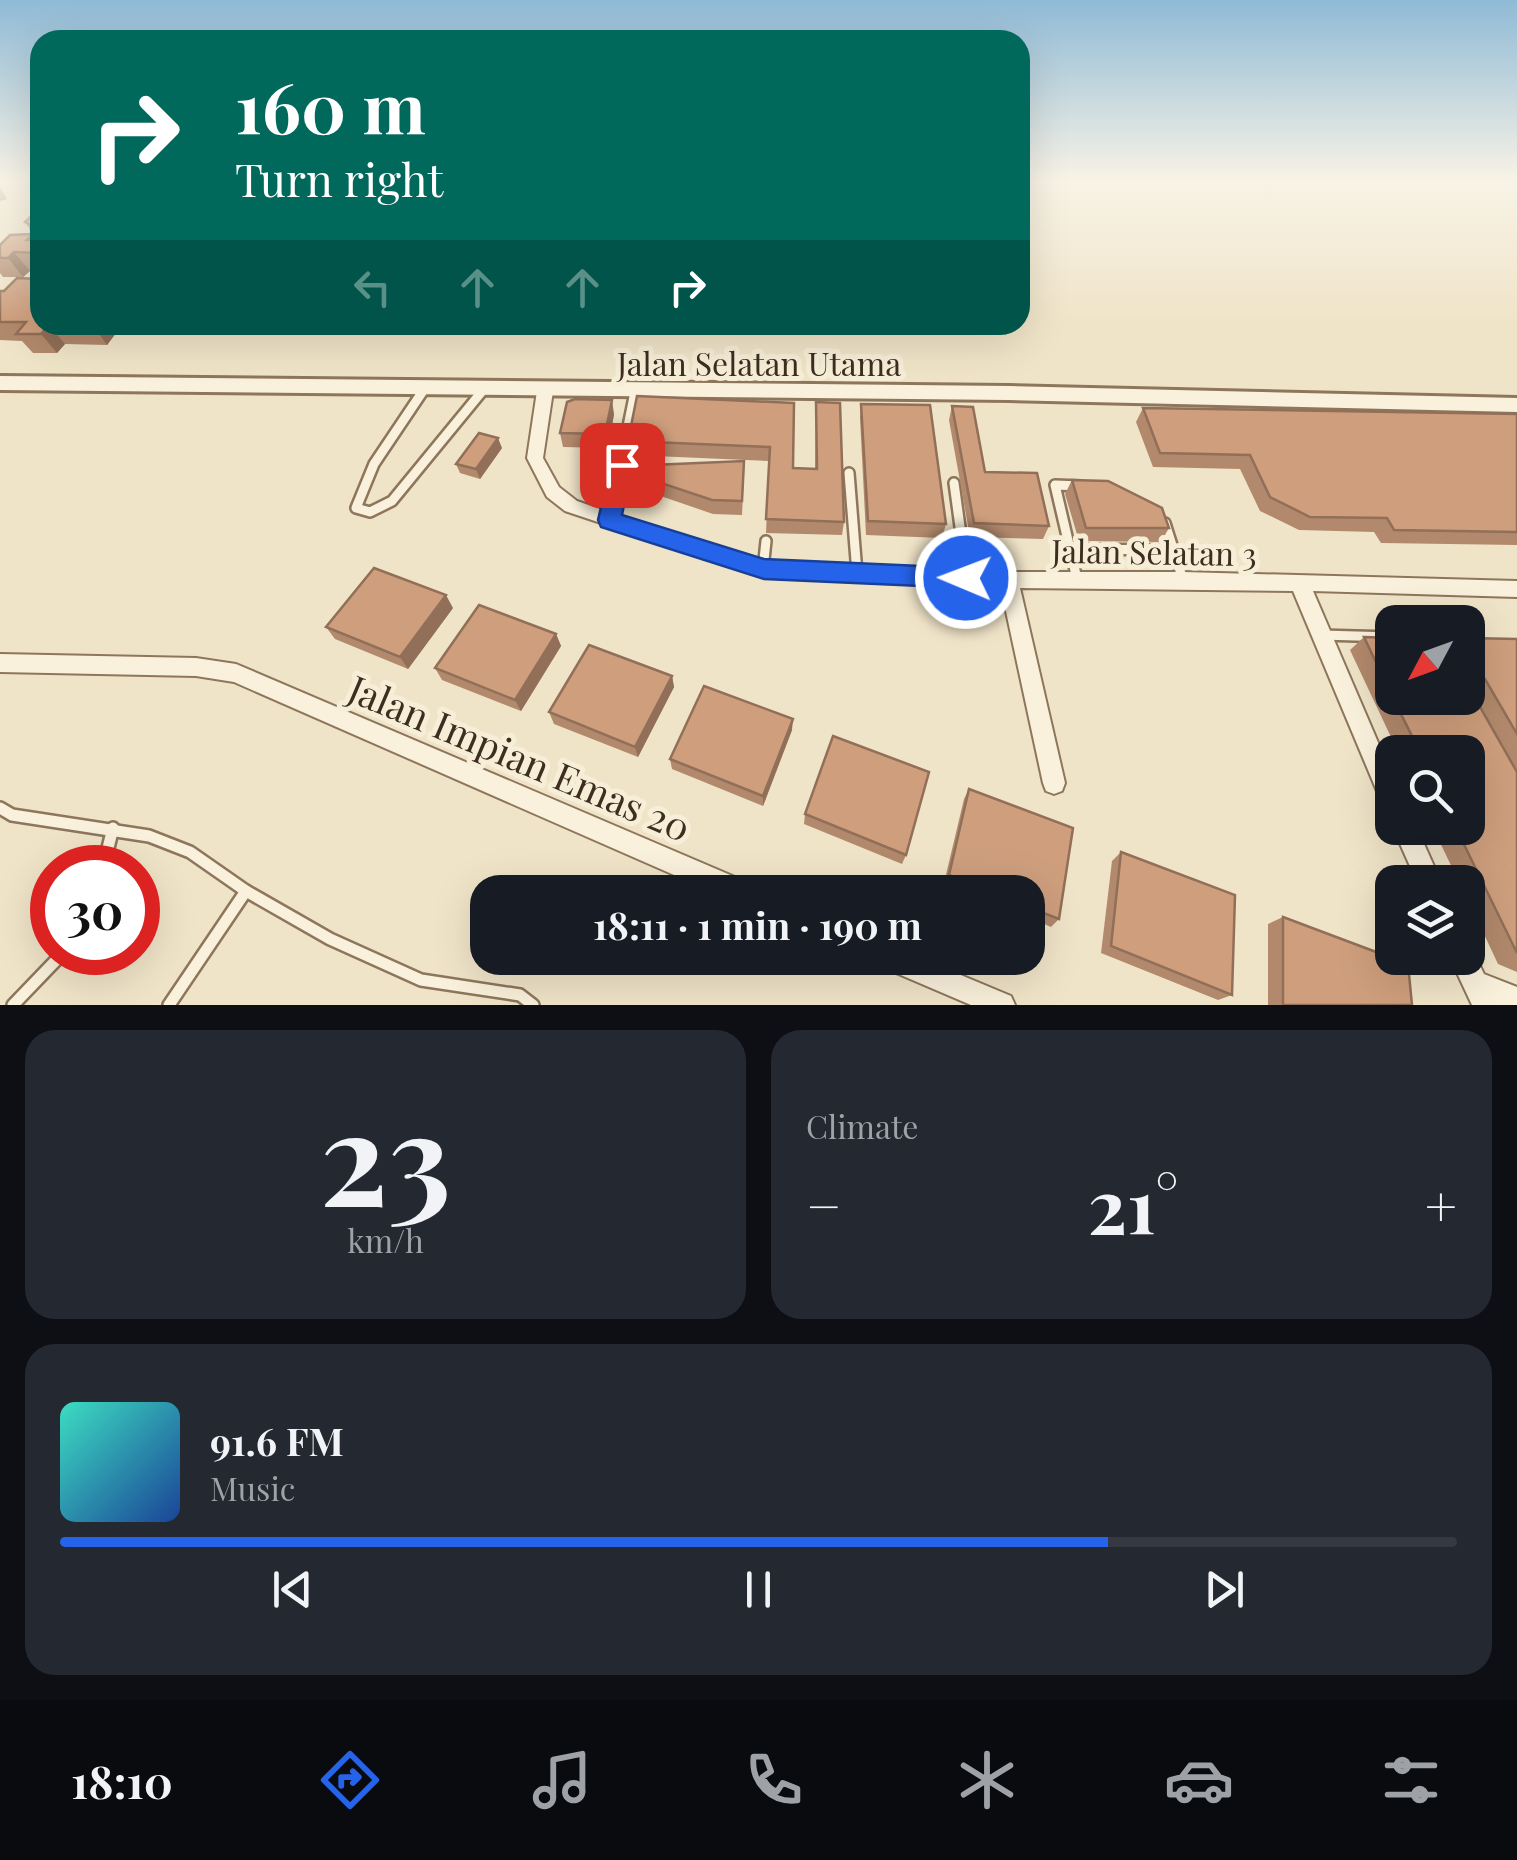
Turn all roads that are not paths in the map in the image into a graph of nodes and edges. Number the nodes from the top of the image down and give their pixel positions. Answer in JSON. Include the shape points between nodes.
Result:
{"nodes":[{"id":1,"x":0,"y":383,"type":"edge"},
{"id":2,"x":425,"y":388,"type":"junction"},
{"id":3,"x":484,"y":390,"type":"junction"},
{"id":4,"x":545,"y":391,"type":"junction"},
{"id":5,"x":635,"y":392,"type":"junction"},
{"id":6,"x":1517,"y":405,"type":"edge"},
{"id":7,"x":622,"y":465,"type":"junction"},
{"id":8,"x":665,"y":467,"type":"edge"},
{"id":9,"x":849,"y":473,"type":"dead end"},
{"id":10,"x":954,"y":483,"type":"dead end"},
{"id":11,"x":1087,"y":486,"type":"edge"},
{"id":12,"x":1160,"y":516,"type":"edge"},
{"id":13,"x":610,"y":520,"type":"junction"},
{"id":14,"x":766,"y":540,"type":"dead end"},
{"id":15,"x":1070,"y":550,"type":"junction"},
{"id":16,"x":1174,"y":550,"type":"junction"},
{"id":17,"x":764,"y":569,"type":"junction"},
{"id":18,"x":857,"y":576,"type":"junction"},
{"id":19,"x":966,"y":578,"type":"junction"},
{"id":20,"x":1077,"y":578,"type":"junction"},
{"id":21,"x":1009,"y":580,"type":"junction"},
{"id":22,"x":1184,"y":580,"type":"junction"},
{"id":23,"x":1300,"y":584,"type":"junction"},
{"id":24,"x":1516,"y":590,"type":"edge"},
{"id":25,"x":1320,"y":635,"type":"junction"},
{"id":26,"x":1375,"y":637,"type":"edge"},
{"id":27,"x":0,"y":663,"type":"edge"},
{"id":28,"x":1375,"y":761,"type":"edge"},
{"id":29,"x":1054,"y":783,"type":"dead end"},
{"id":30,"x":0,"y":808,"type":"edge"},
{"id":31,"x":114,"y":828,"type":"junction"},
{"id":32,"x":109,"y":845,"type":"edge"},
{"id":33,"x":700,"y":875,"type":"edge"},
{"id":34,"x":246,"y":891,"type":"junction"},
{"id":35,"x":42,"y":975,"type":"edge"},
{"id":36,"x":931,"y":975,"type":"edge"},
{"id":37,"x":1480,"y":994,"type":"edge"},
{"id":38,"x":1517,"y":1000,"type":"edge"},
{"id":39,"x":13,"y":1005,"type":"edge"},
{"id":40,"x":169,"y":1005,"type":"edge"},
{"id":41,"x":534,"y":1005,"type":"edge"},
{"id":42,"x":1002,"y":1005,"type":"edge"}],
"edges":[{"from":1,"to":2,"type":"street","name":"Jalan Selatan Utama"},
{"from":2,"to":3,"type":"street","name":"Jalan Selatan Utama"},
{"from":2,"to":3,"type":"lane","via":[[366,478],[356,501],[364,513],[392,501]]},
{"from":3,"to":4,"type":"street","name":"Jalan Selatan Utama"},
{"from":4,"to":5,"type":"street","name":"Jalan Selatan Utama"},
{"from":4,"to":13,"type":"street","name":"Jalan Selatan 3","via":[[534,458],[545,483],[571,506]]},
{"from":5,"to":6,"type":"street","name":"Jalan Selatan Utama"},
{"from":5,"to":7,"type":"lane"},
{"from":7,"to":8,"type":"lane"},
{"from":7,"to":13,"type":"lane"},
{"from":9,"to":18,"type":"lane"},
{"from":10,"to":19,"type":"lane"},
{"from":11,"to":15,"type":"lane","via":[[1054,485]]},
{"from":12,"to":16,"type":"lane"},
{"from":13,"to":17,"type":"street","name":"Jalan Selatan 3"},
{"from":14,"to":17,"type":"lane"},
{"from":15,"to":16,"type":"lane"},
{"from":15,"to":20,"type":"lane"},
{"from":16,"to":22,"type":"lane"},
{"from":17,"to":18,"type":"street","name":"Jalan Selatan 3"},
{"from":18,"to":19,"type":"street","name":"Jalan Selatan 3"},
{"from":19,"to":21,"type":"street","name":"Jalan Selatan 3"},
{"from":20,"to":21,"type":"street","name":"Jalan Selatan 3"},
{"from":20,"to":22,"type":"street","name":"Jalan Selatan 3"},
{"from":21,"to":29,"type":"street"},
{"from":22,"to":23,"type":"street","name":"Jalan Selatan 3"},
{"from":23,"to":24,"type":"street","name":"Jalan Selatan 3"},
{"from":23,"to":25,"type":"street"},
{"from":25,"to":26,"type":"lane"},
{"from":25,"to":28,"type":"street"},
{"from":27,"to":33,"type":"street","name":"Jalan Impian Emas 20","via":[[218,668]]},
{"from":30,"to":31,"type":"lane"},
{"from":31,"to":32,"type":"lane"},
{"from":31,"to":34,"type":"lane","via":[[190,852]]},
{"from":34,"to":40,"type":"lane"},
{"from":34,"to":41,"type":"lane","via":[[421,980],[520,995]]},
{"from":35,"to":39,"type":"lane"},
{"from":36,"to":42,"type":"street"},
{"from":37,"to":38,"type":"street"}]}
